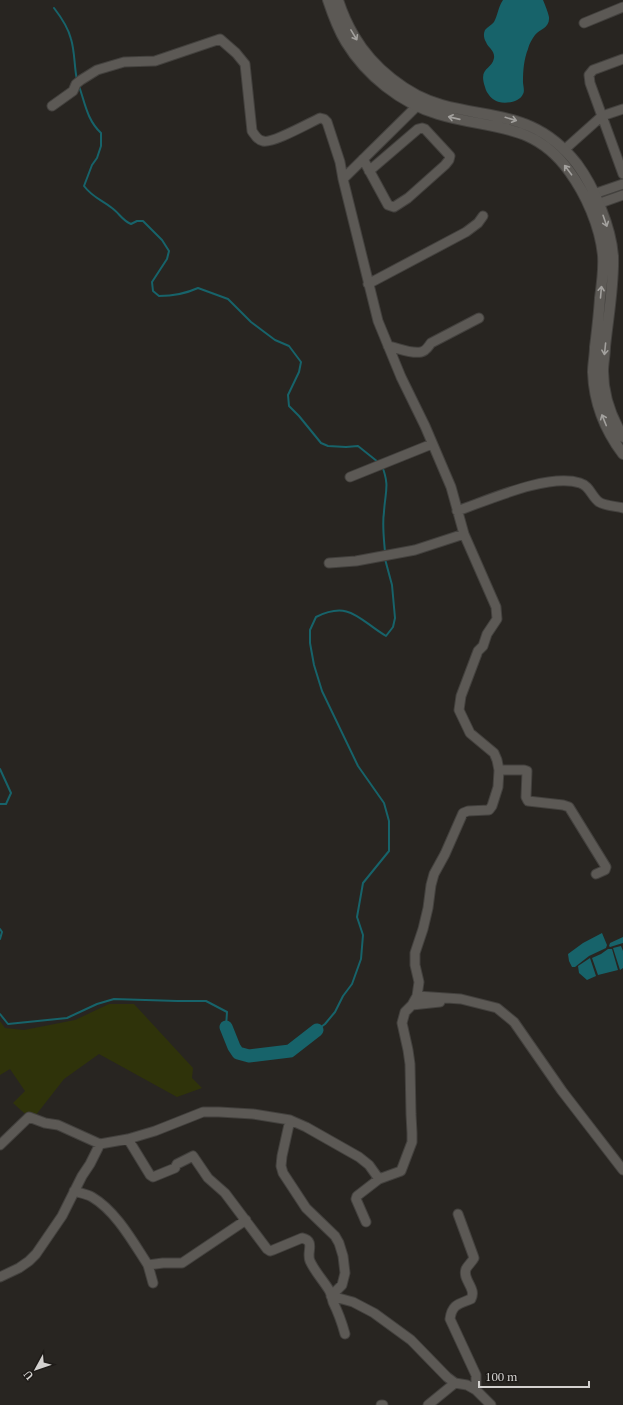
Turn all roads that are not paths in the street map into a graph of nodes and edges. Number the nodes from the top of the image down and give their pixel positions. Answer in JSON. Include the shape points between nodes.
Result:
{"nodes":[{"id":1,"x":328,"y":0,"type":"edge"},
{"id":2,"x":338,"y":0,"type":"edge"},
{"id":3,"x":623,"y":7,"type":"edge"},
{"id":4,"x":584,"y":23,"type":"dead end"},
{"id":5,"x":623,"y":59,"type":"edge"},
{"id":6,"x":419,"y":101,"type":"junction"},
{"id":7,"x":52,"y":106,"type":"dead end"},
{"id":8,"x":623,"y":109,"type":"edge"},
{"id":9,"x":602,"y":116,"type":"junction"},
{"id":10,"x":564,"y":150,"type":"junction"},
{"id":11,"x":363,"y":159,"type":"junction"},
{"id":12,"x":369,"y":171,"type":"junction"},
{"id":13,"x":623,"y":174,"type":"edge"},
{"id":14,"x":343,"y":179,"type":"junction"},
{"id":15,"x":623,"y":184,"type":"edge"},
{"id":16,"x":623,"y":195,"type":"edge"},
{"id":17,"x":589,"y":196,"type":"junction"},
{"id":18,"x":594,"y":205,"type":"junction"},
{"id":19,"x":483,"y":216,"type":"dead end"},
{"id":20,"x":368,"y":284,"type":"junction"},
{"id":21,"x":479,"y":318,"type":"dead end"},
{"id":22,"x":388,"y":346,"type":"junction"},
{"id":23,"x":623,"y":437,"type":"edge"},
{"id":24,"x":432,"y":444,"type":"junction"},
{"id":25,"x":623,"y":454,"type":"edge"},
{"id":26,"x":350,"y":477,"type":"dead end"},
{"id":27,"x":623,"y":508,"type":"edge"},
{"id":28,"x":458,"y":511,"type":"junction"},
{"id":29,"x":464,"y":534,"type":"junction"},
{"id":30,"x":329,"y":563,"type":"dead end"},
{"id":31,"x":499,"y":770,"type":"junction"},
{"id":32,"x":596,"y":874,"type":"dead end"},
{"id":33,"x":416,"y":996,"type":"junction"},
{"id":34,"x":461,"y":999,"type":"junction"},
{"id":35,"x":412,"y":1005,"type":"junction"},
{"id":36,"x":290,"y":1120,"type":"junction"},
{"id":37,"x":128,"y":1138,"type":"junction"},
{"id":38,"x":100,"y":1144,"type":"junction"},
{"id":39,"x":0,"y":1145,"type":"edge"},
{"id":40,"x":623,"y":1170,"type":"edge"},
{"id":41,"x":379,"y":1179,"type":"junction"},
{"id":42,"x":74,"y":1191,"type":"junction"},
{"id":43,"x":458,"y":1214,"type":"dead end"},
{"id":44,"x":246,"y":1220,"type":"junction"},
{"id":45,"x":366,"y":1222,"type":"dead end"},
{"id":46,"x":148,"y":1265,"type":"junction"},
{"id":47,"x":0,"y":1277,"type":"edge"},
{"id":48,"x":153,"y":1284,"type":"dead end"},
{"id":49,"x":331,"y":1296,"type":"junction"},
{"id":50,"x":345,"y":1334,"type":"dead end"},
{"id":51,"x":455,"y":1383,"type":"junction"},
{"id":52,"x":476,"y":1390,"type":"junction"},
{"id":53,"x":428,"y":1405,"type":"edge"},
{"id":54,"x":491,"y":1405,"type":"edge"}],
"edges":[{"from":1,"to":6,"type":"street","via":[[339,29],[359,60],[395,94]]},
{"from":2,"to":6,"type":"street","one_way":true,"via":[[344,18],[366,54],[381,70]]},
{"from":3,"to":4,"type":"street"},
{"from":5,"to":9,"type":"street","via":[[593,70],[589,75]]},
{"from":6,"to":10,"type":"street","one_way":true,"via":[[526,124],[544,133]]},
{"from":6,"to":11,"type":"street"},
{"from":17,"to":6,"type":"street","one_way":true,"via":[[554,153],[539,141],[523,133],[437,114]]},
{"from":7,"to":14,"type":"street","via":[[97,70],[124,62],[155,61],[220,39],[245,64],[252,131],[256,138],[272,141],[320,118],[324,119],[340,162]]},
{"from":8,"to":9,"type":"street"},
{"from":9,"to":10,"type":"street"},
{"from":9,"to":13,"type":"street"},
{"from":10,"to":17,"type":"street","via":[[577,165]]},
{"from":11,"to":12,"type":"street"},
{"from":11,"to":14,"type":"street"},
{"from":12,"to":12,"type":"street","via":[[422,128],[450,156],[445,165],[408,198],[394,206],[388,205]]},
{"from":14,"to":20,"type":"street"},
{"from":15,"to":17,"type":"street"},
{"from":16,"to":18,"type":"street"},
{"from":17,"to":18,"type":"street"},
{"from":18,"to":23,"type":"street","one_way":true,"via":[[609,233],[613,256],[603,371],[610,408]]},
{"from":25,"to":18,"type":"street","one_way":true,"via":[[600,411],[593,371],[603,256]]},
{"from":19,"to":20,"type":"street","via":[[466,232]]},
{"from":20,"to":22,"type":"street"},
{"from":21,"to":22,"type":"street","via":[[431,343],[422,352]]},
{"from":22,"to":24,"type":"street"},
{"from":24,"to":26,"type":"street"},
{"from":24,"to":28,"type":"street","via":[[451,487]]},
{"from":27,"to":28,"type":"street","via":[[601,502],[586,485],[566,480],[540,484]]},
{"from":28,"to":29,"type":"street"},
{"from":29,"to":30,"type":"street","via":[[415,550],[356,561]]},
{"from":29,"to":31,"type":"street","via":[[496,606],[497,619],[478,651],[461,696],[460,710],[470,733],[494,753]]},
{"from":31,"to":32,"type":"street","via":[[527,771],[528,801],[565,805],[569,808],[607,868]]},
{"from":31,"to":33,"type":"street","via":[[498,787],[492,806],[489,810],[468,811],[462,814],[434,874],[423,929],[415,952],[419,982]]},
{"from":33,"to":34,"type":"street"},
{"from":33,"to":35,"type":"street"},
{"from":34,"to":35,"type":"street"},
{"from":34,"to":40,"type":"street","via":[[497,1008],[514,1022],[562,1091]]},
{"from":35,"to":41,"type":"street","via":[[405,1012],[402,1023],[410,1064],[412,1142],[401,1170]]},
{"from":36,"to":37,"type":"street","via":[[253,1114],[203,1112],[155,1131]]},
{"from":36,"to":41,"type":"street","via":[[359,1156]]},
{"from":36,"to":49,"type":"street","via":[[282,1156],[283,1173],[306,1208],[335,1236],[343,1256],[345,1273],[342,1285]]},
{"from":37,"to":38,"type":"street"},
{"from":37,"to":44,"type":"street","via":[[153,1177],[175,1168],[177,1164],[194,1156],[208,1178],[225,1193]]},
{"from":38,"to":39,"type":"street","via":[[58,1125],[29,1117]]},
{"from":38,"to":42,"type":"street"},
{"from":41,"to":45,"type":"street","via":[[356,1199]]},
{"from":42,"to":46,"type":"street","via":[[92,1196],[103,1205],[125,1230]]},
{"from":42,"to":47,"type":"street","via":[[62,1216],[36,1254],[19,1268]]},
{"from":43,"to":52,"type":"street","via":[[474,1258],[466,1269],[473,1296],[454,1306],[450,1319],[476,1376]]},
{"from":44,"to":46,"type":"street","via":[[182,1263]]},
{"from":44,"to":49,"type":"street","via":[[270,1251],[302,1238],[306,1239],[311,1248],[309,1260]]},
{"from":46,"to":48,"type":"street"},
{"from":49,"to":50,"type":"street"},
{"from":49,"to":51,"type":"street","via":[[353,1302],[374,1313],[411,1340]]},
{"from":51,"to":52,"type":"street"},
{"from":51,"to":53,"type":"street"},
{"from":52,"to":54,"type":"street"}]}
